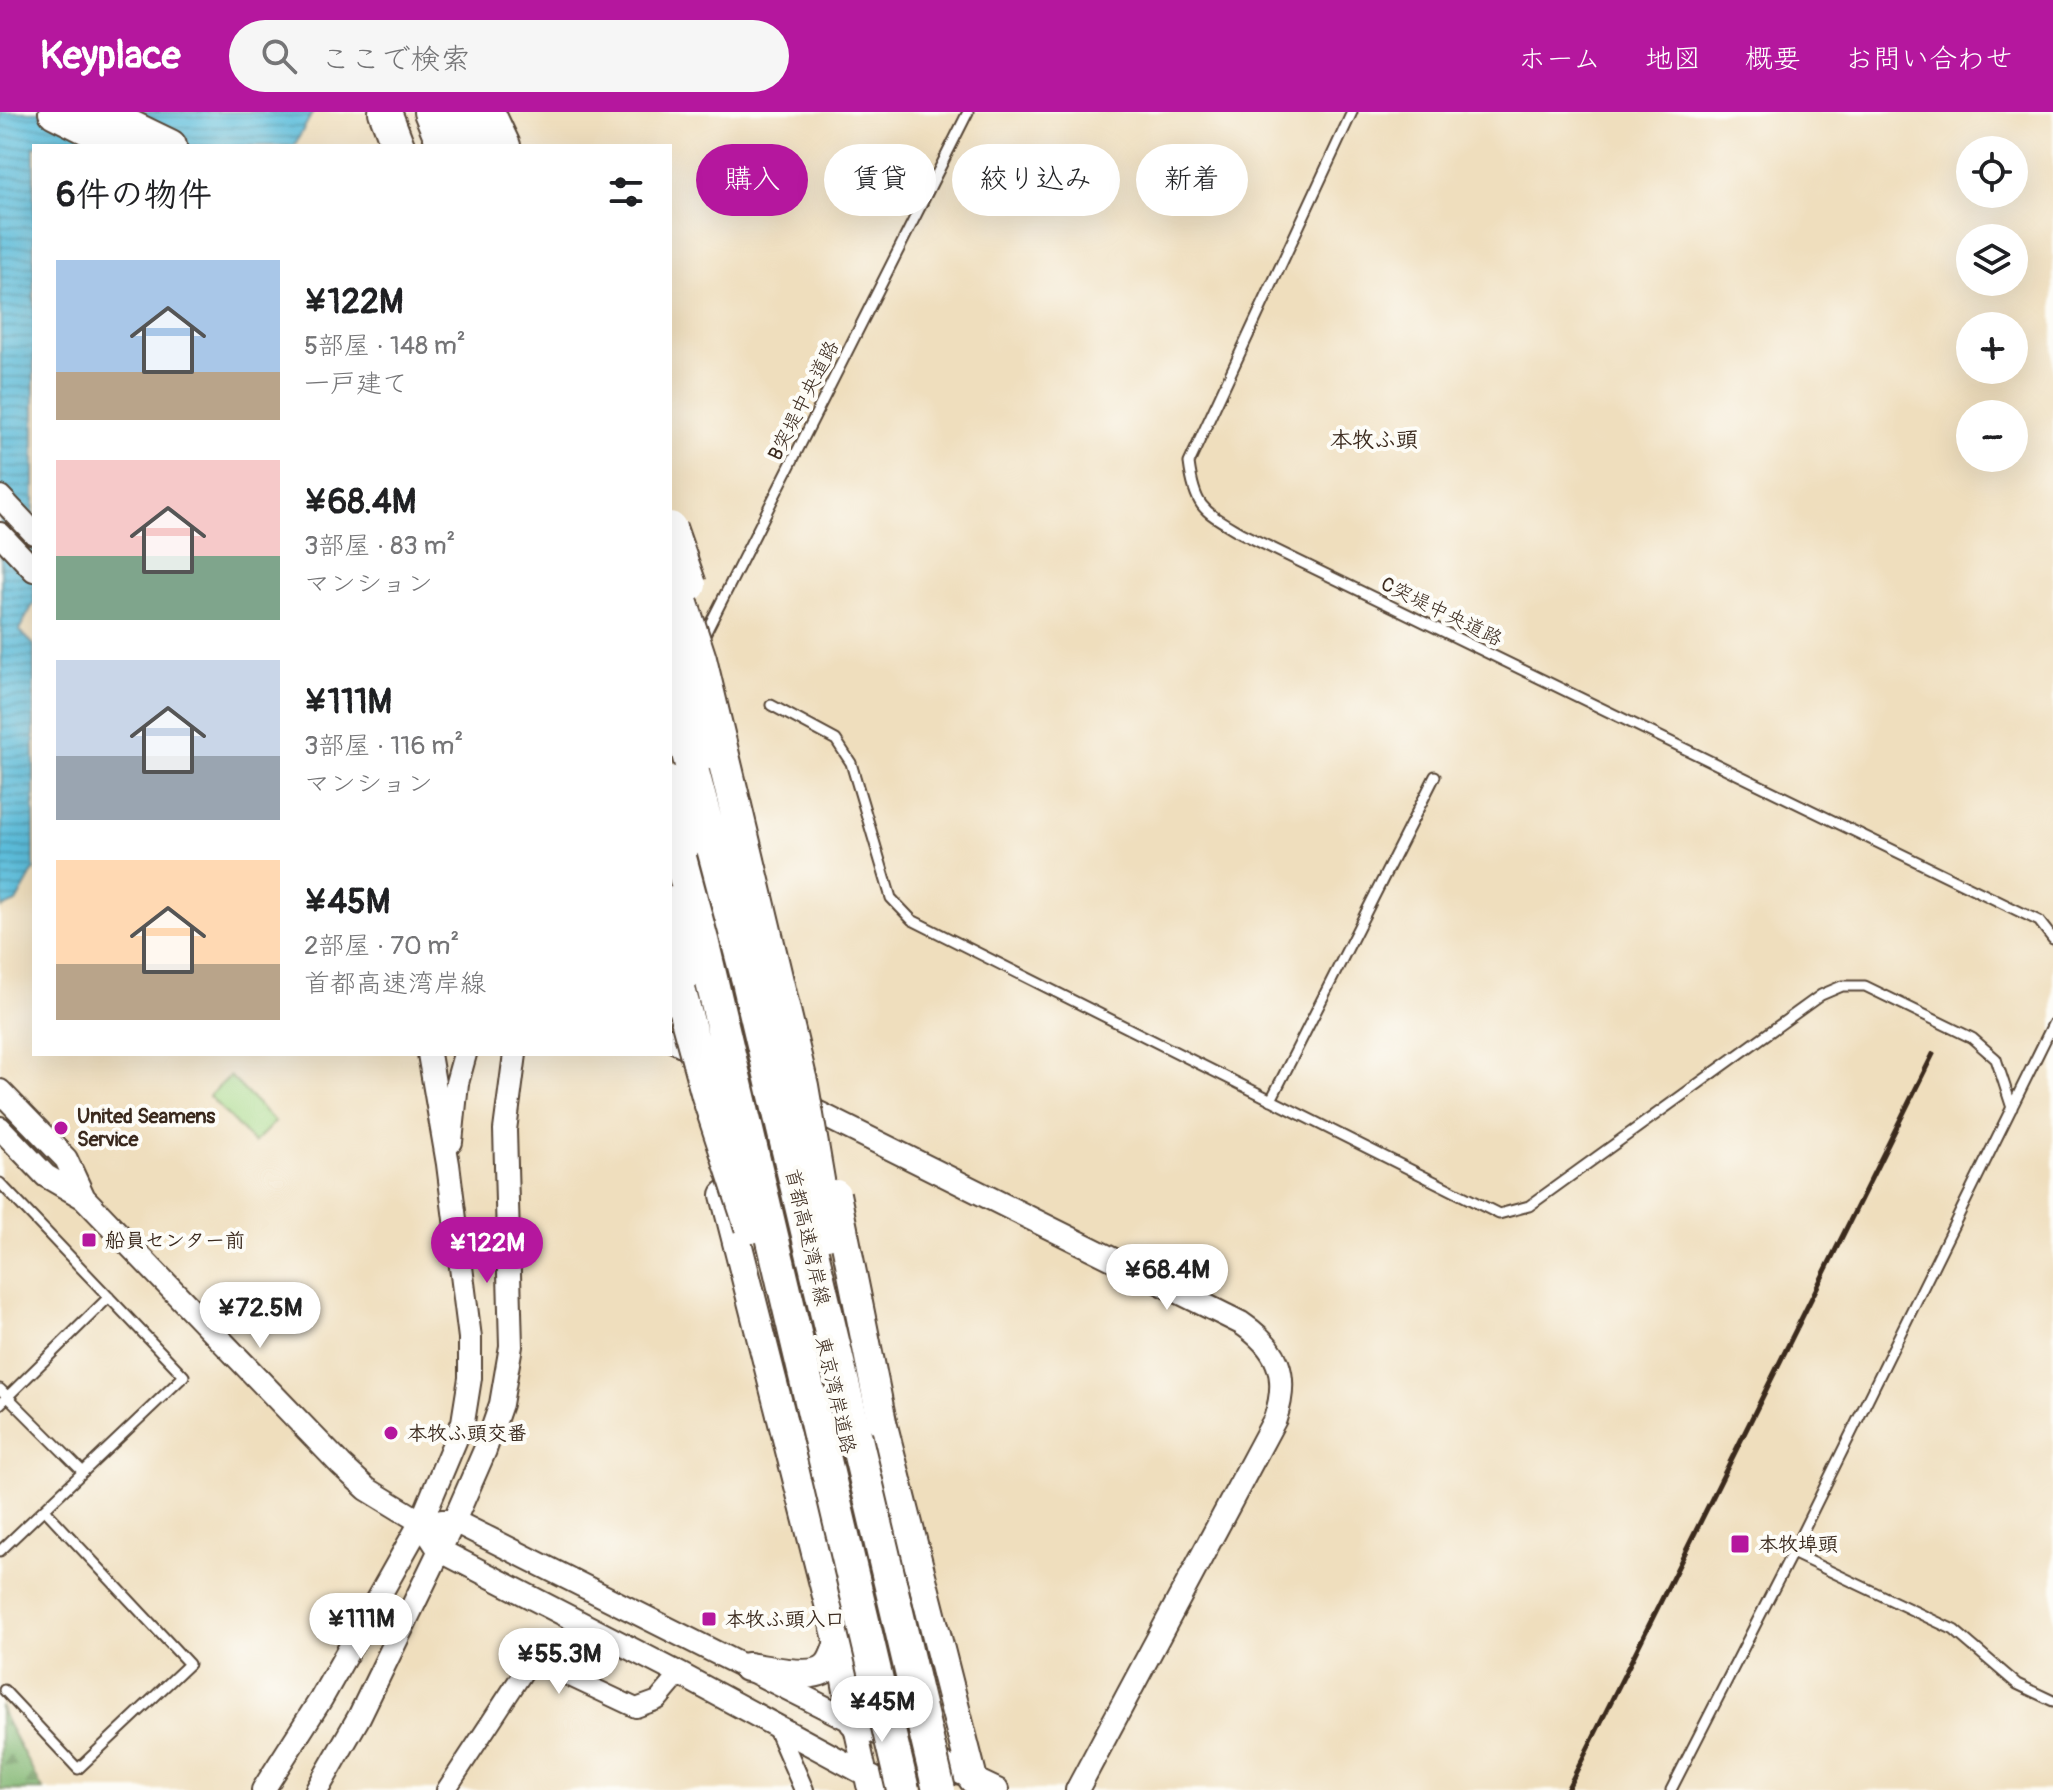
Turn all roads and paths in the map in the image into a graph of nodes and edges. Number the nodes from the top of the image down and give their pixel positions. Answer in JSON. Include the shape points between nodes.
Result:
{"nodes":[{"id":1,"x":55,"y":112,"type":"edge"},
{"id":2,"x":100,"y":112,"type":"edge"},
{"id":3,"x":385,"y":112,"type":"edge"},
{"id":4,"x":430,"y":112,"type":"edge"},
{"id":5,"x":968,"y":112,"type":"edge"},
{"id":6,"x":1352,"y":112,"type":"edge"},
{"id":7,"x":474,"y":128,"type":"edge"},
{"id":8,"x":120,"y":144,"type":"edge"},
{"id":9,"x":166,"y":144,"type":"edge"},
{"id":10,"x":397,"y":144,"type":"edge"},
{"id":11,"x":443,"y":144,"type":"edge"},
{"id":12,"x":501,"y":144,"type":"edge"},
{"id":13,"x":0,"y":497,"type":"edge"},
{"id":14,"x":32,"y":531,"type":"edge"},
{"id":15,"x":0,"y":534,"type":"edge"},
{"id":16,"x":672,"y":534,"type":"edge"},
{"id":17,"x":32,"y":568,"type":"edge"},
{"id":18,"x":672,"y":573,"type":"edge"},
{"id":19,"x":672,"y":641,"type":"edge"},
{"id":20,"x":672,"y":692,"type":"edge"},
{"id":21,"x":672,"y":700,"type":"edge"},
{"id":22,"x":771,"y":705,"type":"dead end"},
{"id":23,"x":672,"y":729,"type":"edge"},
{"id":24,"x":1435,"y":776,"type":"dead end"},
{"id":25,"x":672,"y":788,"type":"edge"},
{"id":26,"x":672,"y":828,"type":"edge"},
{"id":27,"x":672,"y":912,"type":"edge"},
{"id":28,"x":2053,"y":939,"type":"edge"},
{"id":29,"x":672,"y":963,"type":"edge"},
{"id":30,"x":672,"y":1018,"type":"edge"},
{"id":31,"x":2053,"y":1024,"type":"edge"},
{"id":32,"x":672,"y":1040,"type":"edge"},
{"id":33,"x":429,"y":1056,"type":"edge"},
{"id":34,"x":464,"y":1056,"type":"edge"},
{"id":35,"x":515,"y":1056,"type":"edge"},
{"id":36,"x":815,"y":1077,"type":"junction"},
{"id":37,"x":0,"y":1091,"type":"edge"},
{"id":38,"x":1271,"y":1100,"type":"junction"},
{"id":39,"x":2012,"y":1108,"type":"junction"},
{"id":40,"x":0,"y":1128,"type":"edge"},
{"id":41,"x":448,"y":1164,"type":"junction"},
{"id":42,"x":0,"y":1183,"type":"edge"},
{"id":43,"x":722,"y":1184,"type":"junction"},
{"id":44,"x":84,"y":1198,"type":"junction"},
{"id":45,"x":109,"y":1297,"type":"junction"},
{"id":46,"x":3,"y":1396,"type":"edge"},
{"id":47,"x":820,"y":1435,"type":"junction"},
{"id":48,"x":83,"y":1472,"type":"junction"},
{"id":49,"x":865,"y":1475,"type":"junction"},
{"id":50,"x":44,"y":1509,"type":"junction"},
{"id":51,"x":454,"y":1521,"type":"junction"},
{"id":52,"x":421,"y":1522,"type":"junction"},
{"id":53,"x":439,"y":1550,"type":"junction"},
{"id":54,"x":0,"y":1551,"type":"edge"},
{"id":55,"x":1792,"y":1553,"type":"junction"},
{"id":56,"x":839,"y":1643,"type":"junction"},
{"id":57,"x":747,"y":1667,"type":"junction"},
{"id":58,"x":680,"y":1674,"type":"junction"},
{"id":59,"x":4,"y":1690,"type":"dead end"},
{"id":60,"x":2053,"y":1701,"type":"edge"},
{"id":61,"x":854,"y":1722,"type":"junction"},
{"id":62,"x":777,"y":1728,"type":"junction"},
{"id":63,"x":867,"y":1782,"type":"edge"},
{"id":64,"x":982,"y":1786,"type":"edge"},
{"id":65,"x":263,"y":1790,"type":"edge"},
{"id":66,"x":317,"y":1790,"type":"edge"},
{"id":67,"x":446,"y":1790,"type":"edge"},
{"id":68,"x":804,"y":1790,"type":"edge"},
{"id":69,"x":895,"y":1790,"type":"edge"},
{"id":70,"x":903,"y":1790,"type":"edge"},
{"id":71,"x":913,"y":1790,"type":"edge"},
{"id":72,"x":929,"y":1790,"type":"edge"},
{"id":73,"x":939,"y":1790,"type":"edge"},
{"id":74,"x":1077,"y":1790,"type":"edge"},
{"id":75,"x":1671,"y":1790,"type":"edge"}],
"edges":[{"from":1,"to":8,"type":"highway"},
{"from":2,"to":9,"type":"highway"},
{"from":3,"to":10,"type":"highway"},
{"from":4,"to":11,"type":"highway"},
{"from":5,"to":21,"type":"lane","name":"B突堤中央道路"},
{"from":6,"to":28,"type":"lane","name":"C突堤中央道路","via":[[1189,463],[1193,492],[1209,514],[2039,921]]},
{"from":7,"to":12,"type":"highway"},
{"from":13,"to":14,"type":"street"},
{"from":15,"to":17,"type":"street"},
{"from":16,"to":36,"type":"highway","bridge":true,"via":[[737,735]]},
{"from":18,"to":49,"type":"highway","bridge":true,"via":[[703,670],[802,1086]]},
{"from":19,"to":36,"type":"highway","bridge":true},
{"from":20,"to":49,"type":"highway","name":"首都高速湾岸線","bridge":true,"via":[[723,879]]},
{"from":22,"to":38,"type":"lane","via":[[836,740],[851,763],[891,898],[912,920]]},
{"from":23,"to":72,"type":"highway","name":"東京湾岸道路"},
{"from":24,"to":38,"type":"lane"},
{"from":25,"to":71,"type":"highway","name":"東京湾岸道路","bridge":true},
{"from":26,"to":47,"type":"highway","name":"首都高速湾岸線","bridge":true},
{"from":27,"to":43,"type":"highway","bridge":true},
{"from":29,"to":47,"type":"highway","bridge":true,"via":[[708,1096]]},
{"from":30,"to":43,"type":"highway"},
{"from":31,"to":39,"type":"lane"},
{"from":32,"to":74,"type":"street","via":[[1241,1323],[1275,1356],[1282,1391],[1275,1419]]},
{"from":33,"to":41,"type":"street"},
{"from":34,"to":41,"type":"street"},
{"from":35,"to":51,"type":"street","via":[[505,1130],[509,1365],[495,1424]]},
{"from":36,"to":64,"type":"highway","bridge":true,"via":[[882,1422]]},
{"from":37,"to":44,"type":"street","via":[[66,1159]]},
{"from":38,"to":39,"type":"lane","via":[[1499,1214],[1529,1206],[1821,995],[1842,986],[1865,986],[1972,1038],[1996,1059]]},
{"from":39,"to":55,"type":"lane"},
{"from":40,"to":44,"type":"street","via":[[46,1176]]},
{"from":41,"to":52,"type":"street","via":[[470,1338],[470,1378],[458,1438]]},
{"from":42,"to":45,"type":"lane"},
{"from":43,"to":56,"type":"highway"},
{"from":44,"to":52,"type":"street","via":[[330,1455],[367,1489]]},
{"from":45,"to":46,"type":"lane"},
{"from":45,"to":48,"type":"lane","via":[[184,1376]]},
{"from":46,"to":48,"type":"lane"},
{"from":47,"to":70,"type":"highway","name":"首都高速湾岸線","bridge":true},
{"from":48,"to":50,"type":"lane"},
{"from":49,"to":73,"type":"highway","name":"首都高速湾岸線","bridge":true},
{"from":50,"to":54,"type":"lane"},
{"from":50,"to":59,"type":"lane","via":[[189,1664],[78,1769]]},
{"from":51,"to":52,"type":"street"},
{"from":51,"to":53,"type":"street"},
{"from":51,"to":57,"type":"street"},
{"from":52,"to":53,"type":"street"},
{"from":52,"to":65,"type":"street"},
{"from":53,"to":58,"type":"street"},
{"from":53,"to":66,"type":"street","via":[[359,1717]]},
{"from":55,"to":60,"type":"lane","via":[[1954,1630],[2017,1684]]},
{"from":55,"to":75,"type":"lane"},
{"from":56,"to":57,"type":"highway","via":[[830,1665],[820,1672]]},
{"from":56,"to":61,"type":"highway"},
{"from":57,"to":61,"type":"street"},
{"from":58,"to":62,"type":"street"},
{"from":58,"to":67,"type":"street","via":[[658,1700],[636,1708],[532,1659]]},
{"from":61,"to":63,"type":"street"},
{"from":61,"to":64,"type":"street"},
{"from":62,"to":63,"type":"street"},
{"from":62,"to":68,"type":"street"},
{"from":63,"to":69,"type":"street"}]}
